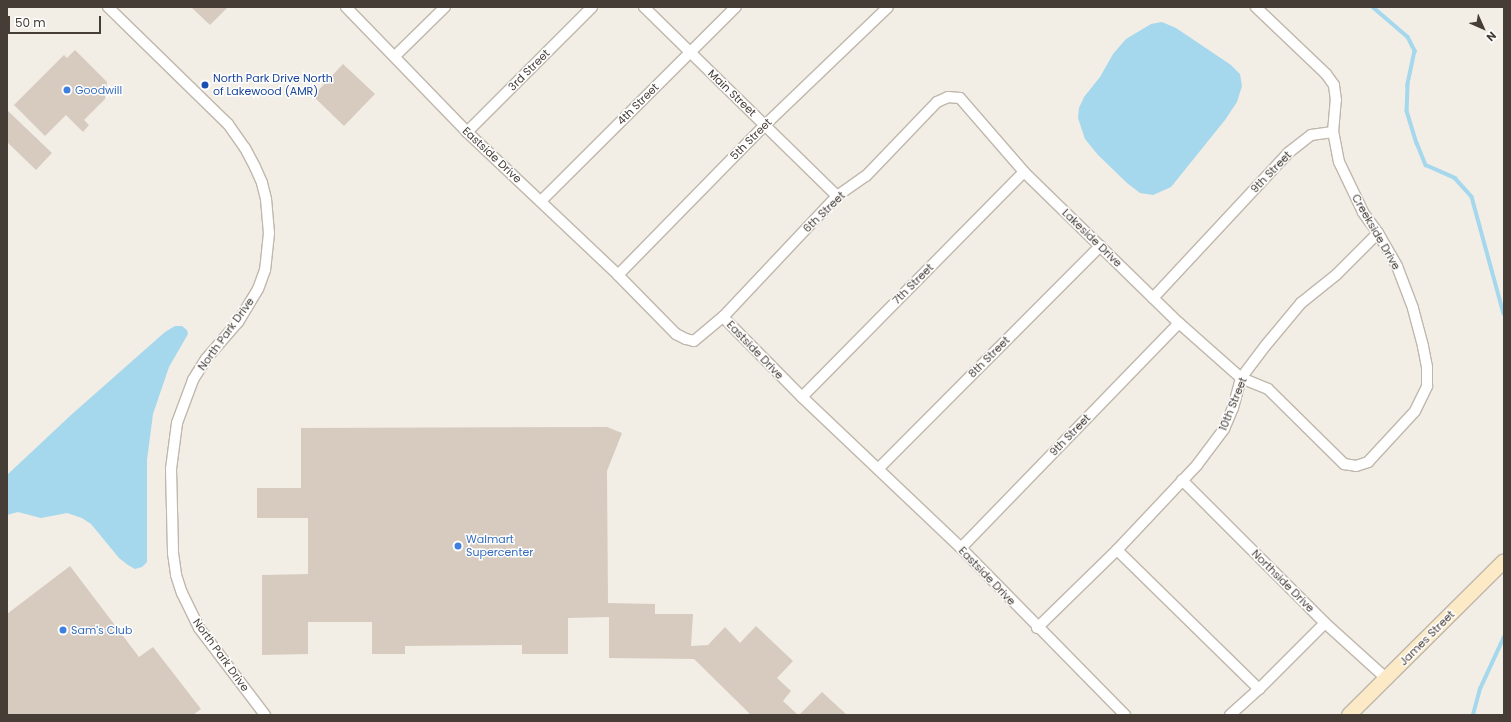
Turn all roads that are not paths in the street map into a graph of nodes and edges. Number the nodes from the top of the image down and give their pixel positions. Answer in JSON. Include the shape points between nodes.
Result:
{"nodes":[{"id":1,"x":108,"y":7,"type":"edge"},
{"id":2,"x":346,"y":7,"type":"edge"},
{"id":3,"x":445,"y":7,"type":"edge"},
{"id":4,"x":592,"y":7,"type":"edge"},
{"id":5,"x":644,"y":7,"type":"edge"},
{"id":6,"x":736,"y":7,"type":"edge"},
{"id":7,"x":888,"y":7,"type":"edge"},
{"id":8,"x":1256,"y":7,"type":"edge"},
{"id":9,"x":690,"y":52,"type":"junction"},
{"id":10,"x":395,"y":56,"type":"junction"},
{"id":11,"x":948,"y":98,"type":"joint"},
{"id":12,"x":765,"y":125,"type":"junction"},
{"id":13,"x":467,"y":132,"type":"junction"},
{"id":14,"x":1333,"y":132,"type":"junction"},
{"id":15,"x":1024,"y":172,"type":"junction"},
{"id":16,"x":837,"y":196,"type":"junction"},
{"id":17,"x":541,"y":201,"type":"junction"},
{"id":18,"x":1378,"y":233,"type":"junction"},
{"id":19,"x":1100,"y":246,"type":"junction"},
{"id":20,"x":618,"y":275,"type":"junction"},
{"id":21,"x":1153,"y":298,"type":"junction"},
{"id":22,"x":723,"y":317,"type":"junction"},
{"id":23,"x":1179,"y":323,"type":"junction"},
{"id":24,"x":1241,"y":378,"type":"junction"},
{"id":25,"x":802,"y":397,"type":"junction"},
{"id":26,"x":878,"y":469,"type":"junction"},
{"id":27,"x":1182,"y":480,"type":"junction"},
{"id":28,"x":961,"y":548,"type":"junction"},
{"id":29,"x":1117,"y":550,"type":"junction"},
{"id":30,"x":1504,"y":561,"type":"edge"},
{"id":31,"x":1325,"y":623,"type":"junction"},
{"id":32,"x":1038,"y":628,"type":"junction"},
{"id":33,"x":1387,"y":678,"type":"junction"},
{"id":34,"x":1259,"y":689,"type":"junction"},
{"id":35,"x":265,"y":715,"type":"edge"},
{"id":36,"x":1125,"y":715,"type":"edge"},
{"id":37,"x":1230,"y":715,"type":"edge"},
{"id":38,"x":1349,"y":715,"type":"edge"}],
"edges":[{"from":1,"to":35,"type":"street","name":"North Park Drive","via":[[228,124],[255,167],[266,199],[269,234],[265,270],[258,289],[238,322],[206,359],[193,380],[177,423],[171,469],[173,553],[182,594],[199,628]]},
{"from":2,"to":10,"type":"street","name":"Eastside Drive"},
{"from":3,"to":10,"type":"street"},
{"from":4,"to":13,"type":"street","name":"3rd Street"},
{"from":5,"to":9,"type":"street","name":"Main Street"},
{"from":6,"to":9,"type":"street","name":"4th Street"},
{"from":7,"to":12,"type":"street","name":"5th Street"},
{"from":8,"to":14,"type":"street","name":"Creekside Drive","via":[[1326,74],[1334,85],[1336,100]]},
{"from":9,"to":12,"type":"street","name":"Main Street"},
{"from":9,"to":17,"type":"street","name":"4th Street"},
{"from":10,"to":13,"type":"street","name":"Eastside Drive"},
{"from":11,"to":15,"type":"street","name":"Lakeside Drive","via":[[960,98]]},
{"from":11,"to":16,"type":"street","name":"6th Street","via":[[937,102],[866,176]]},
{"from":12,"to":16,"type":"street","name":"Main Street"},
{"from":12,"to":20,"type":"street","name":"5th Street"},
{"from":13,"to":17,"type":"street","name":"Eastside Drive"},
{"from":14,"to":18,"type":"street","name":"Creekside Drive","via":[[1339,162],[1363,212]]},
{"from":14,"to":21,"type":"street","name":"9th Street","via":[[1311,135],[1288,153]]},
{"from":15,"to":19,"type":"street","name":"Lakeside Drive"},
{"from":15,"to":25,"type":"street","name":"7th Street"},
{"from":16,"to":22,"type":"street","name":"6th Street"},
{"from":17,"to":20,"type":"street","name":"Eastside Drive"},
{"from":18,"to":24,"type":"street","name":"10th Street","via":[[1336,275],[1301,303]]},
{"from":18,"to":24,"type":"street","name":"Creekside Drive","via":[[1397,266],[1413,308],[1428,367],[1427,386],[1415,411],[1368,462],[1356,466],[1344,464],[1268,389]]},
{"from":19,"to":21,"type":"street","name":"Lakeside Drive"},
{"from":19,"to":26,"type":"street","name":"8th Street"},
{"from":20,"to":22,"type":"street","name":"Eastside Drive","via":[[676,334],[686,340],[694,340]]},
{"from":21,"to":23,"type":"street","name":"Lakeside Drive"},
{"from":22,"to":25,"type":"street","name":"Eastside Drive"},
{"from":23,"to":24,"type":"street","name":"Lakeside Drive"},
{"from":23,"to":28,"type":"street","name":"9th Street"},
{"from":24,"to":27,"type":"street","name":"10th Street","via":[[1224,429],[1197,465]]},
{"from":25,"to":26,"type":"street","name":"Eastside Drive"},
{"from":26,"to":28,"type":"street","name":"Eastside Drive"},
{"from":27,"to":29,"type":"street","name":"10th Street"},
{"from":27,"to":31,"type":"street","name":"Northside Drive"},
{"from":28,"to":32,"type":"street","name":"Eastside Drive"},
{"from":29,"to":32,"type":"street","name":"10th Street"},
{"from":29,"to":34,"type":"street"},
{"from":30,"to":33,"type":"street","name":"James Street"},
{"from":31,"to":33,"type":"street","name":"Northside Drive"},
{"from":31,"to":34,"type":"street"},
{"from":32,"to":36,"type":"street","name":"Eastside Drive"},
{"from":33,"to":38,"type":"street","name":"James Street"},
{"from":34,"to":37,"type":"street"}]}
